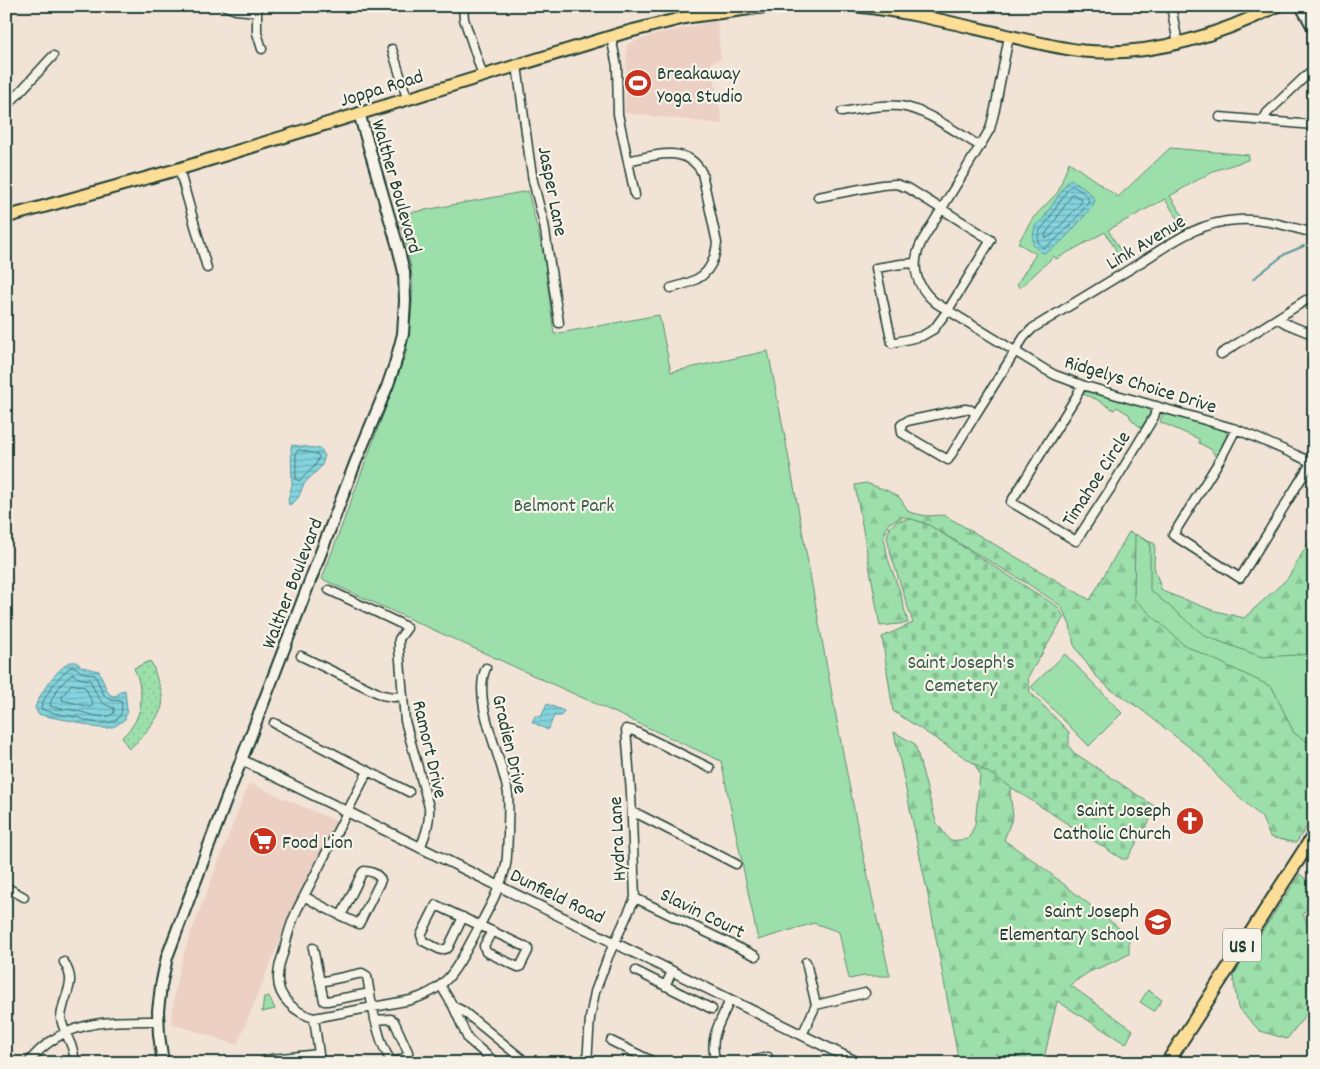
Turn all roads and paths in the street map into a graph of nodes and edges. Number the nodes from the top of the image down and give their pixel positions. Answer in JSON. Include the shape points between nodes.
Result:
{"nodes":[{"id":1,"x":225,"y":6,"type":"edge"},
{"id":2,"x":463,"y":6,"type":"edge"},
{"id":3,"x":769,"y":6,"type":"edge"},
{"id":4,"x":857,"y":6,"type":"edge"},
{"id":5,"x":1171,"y":6,"type":"edge"},
{"id":6,"x":1276,"y":6,"type":"edge"},
{"id":7,"x":1301,"y":6,"type":"edge"},
{"id":8,"x":257,"y":9,"type":"edge"},
{"id":9,"x":1314,"y":29,"type":"edge"},
{"id":10,"x":1009,"y":36,"type":"junction"},
{"id":11,"x":611,"y":37,"type":"junction"},
{"id":12,"x":1178,"y":44,"type":"junction"},
{"id":13,"x":262,"y":48,"type":"dead end"},
{"id":14,"x":392,"y":49,"type":"dead end"},
{"id":15,"x":53,"y":56,"type":"dead end"},
{"id":16,"x":517,"y":65,"type":"junction"},
{"id":17,"x":1314,"y":71,"type":"edge"},
{"id":18,"x":483,"y":76,"type":"junction"},
{"id":19,"x":407,"y":98,"type":"junction"},
{"id":20,"x":6,"y":107,"type":"edge"},
{"id":21,"x":842,"y":112,"type":"dead end"},
{"id":22,"x":359,"y":113,"type":"junction"},
{"id":23,"x":1220,"y":117,"type":"dead end"},
{"id":24,"x":1263,"y":121,"type":"junction"},
{"id":25,"x":1314,"y":125,"type":"edge"},
{"id":26,"x":980,"y":146,"type":"junction"},
{"id":27,"x":628,"y":161,"type":"junction"},
{"id":28,"x":179,"y":169,"type":"junction"},
{"id":29,"x":635,"y":195,"type":"dead end"},
{"id":30,"x":818,"y":197,"type":"dead end"},
{"id":31,"x":942,"y":209,"type":"junction"},
{"id":32,"x":6,"y":217,"type":"edge"},
{"id":33,"x":1314,"y":233,"type":"edge"},
{"id":34,"x":915,"y":263,"type":"junction"},
{"id":35,"x":207,"y":268,"type":"dead end"},
{"id":36,"x":671,"y":288,"type":"dead end"},
{"id":37,"x":1306,"y":300,"type":"dead end"},
{"id":38,"x":948,"y":310,"type":"junction"},
{"id":39,"x":1278,"y":319,"type":"junction"},
{"id":40,"x":559,"y":323,"type":"dead end"},
{"id":41,"x":1314,"y":335,"type":"edge"},
{"id":42,"x":1015,"y":351,"type":"junction"},
{"id":43,"x":1221,"y":354,"type":"dead end"},
{"id":44,"x":1082,"y":385,"type":"junction"},
{"id":45,"x":1157,"y":406,"type":"junction"},
{"id":46,"x":976,"y":414,"type":"junction"},
{"id":47,"x":1236,"y":429,"type":"junction"},
{"id":48,"x":1312,"y":464,"type":"edge"},
{"id":49,"x":330,"y":590,"type":"dead end"},
{"id":50,"x":301,"y":656,"type":"dead end"},
{"id":51,"x":486,"y":668,"type":"dead end"},
{"id":52,"x":402,"y":696,"type":"junction"},
{"id":53,"x":274,"y":723,"type":"dead end"},
{"id":54,"x":242,"y":760,"type":"junction"},
{"id":55,"x":710,"y":768,"type":"dead end"},
{"id":56,"x":368,"y":771,"type":"junction"},
{"id":57,"x":409,"y":792,"type":"dead end"},
{"id":58,"x":348,"y":812,"type":"junction"},
{"id":59,"x":632,"y":813,"type":"junction"},
{"id":60,"x":1314,"y":835,"type":"edge"},
{"id":61,"x":420,"y":848,"type":"junction"},
{"id":62,"x":736,"y":864,"type":"dead end"},
{"id":63,"x":499,"y":886,"type":"junction"},
{"id":64,"x":6,"y":887,"type":"edge"},
{"id":65,"x":304,"y":896,"type":"junction"},
{"id":66,"x":24,"y":897,"type":"dead end"},
{"id":67,"x":635,"y":898,"type":"junction"},
{"id":68,"x":341,"y":916,"type":"junction"},
{"id":69,"x":463,"y":917,"type":"junction"},
{"id":70,"x":480,"y":924,"type":"junction"},
{"id":71,"x":492,"y":931,"type":"junction"},
{"id":72,"x":614,"y":942,"type":"junction"},
{"id":73,"x":313,"y":948,"type":"dead end"},
{"id":74,"x":756,"y":956,"type":"dead end"},
{"id":75,"x":64,"y":962,"type":"dead end"},
{"id":76,"x":806,"y":962,"type":"dead end"},
{"id":77,"x":636,"y":971,"type":"dead end"},
{"id":78,"x":672,"y":972,"type":"junction"},
{"id":79,"x":320,"y":982,"type":"junction"},
{"id":80,"x":441,"y":986,"type":"junction"},
{"id":81,"x":665,"y":986,"type":"junction"},
{"id":82,"x":370,"y":993,"type":"junction"},
{"id":83,"x":865,"y":993,"type":"dead end"},
{"id":84,"x":730,"y":1000,"type":"junction"},
{"id":85,"x":816,"y":1005,"type":"junction"},
{"id":86,"x":453,"y":1006,"type":"junction"},
{"id":87,"x":372,"y":1007,"type":"junction"},
{"id":88,"x":712,"y":1009,"type":"dead end"},
{"id":89,"x":314,"y":1018,"type":"junction"},
{"id":90,"x":375,"y":1020,"type":"junction"},
{"id":91,"x":158,"y":1021,"type":"junction"},
{"id":92,"x":66,"y":1033,"type":"junction"},
{"id":93,"x":802,"y":1035,"type":"junction"},
{"id":94,"x":611,"y":1040,"type":"dead end"},
{"id":95,"x":319,"y":1054,"type":"junction"},
{"id":96,"x":768,"y":1057,"type":"dead end"},
{"id":97,"x":856,"y":1062,"type":"edge"},
{"id":98,"x":28,"y":1063,"type":"edge"},
{"id":99,"x":74,"y":1063,"type":"edge"},
{"id":100,"x":163,"y":1063,"type":"edge"},
{"id":101,"x":262,"y":1063,"type":"edge"},
{"id":102,"x":319,"y":1063,"type":"edge"},
{"id":103,"x":496,"y":1063,"type":"edge"},
{"id":104,"x":518,"y":1063,"type":"edge"},
{"id":105,"x":587,"y":1063,"type":"edge"},
{"id":106,"x":656,"y":1063,"type":"edge"},
{"id":107,"x":716,"y":1063,"type":"edge"},
{"id":108,"x":744,"y":1063,"type":"edge"},
{"id":109,"x":1167,"y":1063,"type":"edge"}],
"edges":[{"from":1,"to":8,"type":"street","via":[[236,10]]},
{"from":2,"to":18,"type":"street","via":[[464,19]]},
{"from":3,"to":11,"type":"main road","name":"Joppa Road","via":[[688,17]]},
{"from":4,"to":10,"type":"main road"},
{"from":5,"to":12,"type":"street"},
{"from":6,"to":12,"type":"main road","via":[[1226,29]]},
{"from":7,"to":9,"type":"main road"},
{"from":8,"to":13,"type":"street","via":[[257,34]]},
{"from":10,"to":12,"type":"main road","via":[[1098,52]]},
{"from":10,"to":26,"type":"street","via":[[993,120]]},
{"from":11,"to":16,"type":"main road","name":"Joppa Road"},
{"from":11,"to":27,"type":"street","via":[[617,66],[618,114]]},
{"from":14,"to":19,"type":"street"},
{"from":15,"to":20,"type":"street"},
{"from":16,"to":18,"type":"main road","name":"Joppa Road"},
{"from":16,"to":40,"type":"street","name":"Jasper Lane","via":[[533,180],[544,224]]},
{"from":17,"to":24,"type":"street","via":[[1312,69],[1267,113]]},
{"from":18,"to":19,"type":"main road","name":"Joppa Road"},
{"from":19,"to":22,"type":"main road","name":"Joppa Road"},
{"from":21,"to":26,"type":"street","via":[[886,106],[908,108],[928,115]]},
{"from":22,"to":28,"type":"main road","name":"Joppa Road"},
{"from":22,"to":54,"type":"main road","name":"Walther Boulevard","via":[[404,272],[403,334],[387,387]]},
{"from":23,"to":24,"type":"street"},
{"from":24,"to":25,"type":"street"},
{"from":26,"to":31,"type":"street"},
{"from":27,"to":29,"type":"street"},
{"from":27,"to":36,"type":"street","via":[[654,155],[677,155],[694,161],[702,173],[717,243],[716,254],[703,276]]},
{"from":28,"to":32,"type":"main road","name":"Joppa Road"},
{"from":28,"to":35,"type":"street"},
{"from":30,"to":31,"type":"street","via":[[896,184]]},
{"from":31,"to":34,"type":"street","via":[[919,246]]},
{"from":31,"to":38,"type":"street","via":[[991,240]]},
{"from":33,"to":42,"type":"street","name":"Link Avenue","via":[[1245,220],[1219,222],[1197,229],[1033,328]]},
{"from":34,"to":38,"type":"street","name":"Ridgelys Choice Drive","via":[[921,287],[930,298]]},
{"from":34,"to":38,"type":"street","via":[[876,268],[892,343],[928,333]]},
{"from":37,"to":39,"type":"street"},
{"from":38,"to":42,"type":"street","name":"Ridgelys Choice Drive"},
{"from":39,"to":41,"type":"street"},
{"from":39,"to":43,"type":"street"},
{"from":42,"to":44,"type":"street","name":"Ridgelys Choice Drive","via":[[1049,372]]},
{"from":42,"to":46,"type":"street","name":"Link Avenue"},
{"from":44,"to":45,"type":"street","name":"Ridgelys Choice Drive"},
{"from":44,"to":45,"type":"street","name":"Timahoe Circle","via":[[1011,502],[1076,541],[1154,417]]},
{"from":45,"to":47,"type":"street","name":"Ridgelys Choice Drive"},
{"from":46,"to":46,"type":"street","name":"Link Avenue","via":[[948,460],[902,433],[901,425],[907,421],[965,409]]},
{"from":47,"to":48,"type":"street","name":"Ridgelys Choice Drive"},
{"from":47,"to":48,"type":"street","via":[[1173,536],[1240,578]]},
{"from":49,"to":52,"type":"street","name":"Ramort Drive","via":[[407,628],[399,645]]},
{"from":50,"to":52,"type":"street","via":[[382,696]]},
{"from":51,"to":63,"type":"street","name":"Gradien Drive","via":[[482,677],[484,706],[508,798],[506,868]]},
{"from":52,"to":61,"type":"street","name":"Ramort Drive","via":[[405,721],[430,815]]},
{"from":53,"to":56,"type":"street"},
{"from":54,"to":58,"type":"street","name":"Dunfield Road"},
{"from":54,"to":91,"type":"main road","name":"Walther Boulevard","via":[[168,956]]},
{"from":55,"to":59,"type":"street","name":"Hydra Lane","via":[[626,729]]},
{"from":56,"to":57,"type":"street"},
{"from":56,"to":58,"type":"street"},
{"from":58,"to":61,"type":"street","name":"Dunfield Road"},
{"from":58,"to":65,"type":"street"},
{"from":59,"to":62,"type":"street"},
{"from":59,"to":67,"type":"street","name":"Hydra Lane"},
{"from":60,"to":109,"type":"highway","number":"US 1"},
{"from":61,"to":63,"type":"street","name":"Dunfield Road"},
{"from":63,"to":70,"type":"street","name":"Gradien Drive"},
{"from":63,"to":72,"type":"street","name":"Dunfield Road"},
{"from":64,"to":66,"type":"street"},
{"from":65,"to":68,"type":"street"},
{"from":65,"to":89,"type":"street","via":[[289,930],[278,982],[287,1002]]},
{"from":67,"to":72,"type":"street","name":"Hydra Lane"},
{"from":67,"to":74,"type":"street","name":"Slavin Court"},
{"from":68,"to":68,"type":"street","via":[[360,924],[381,880],[377,875],[364,871]]},
{"from":69,"to":69,"type":"street","via":[[436,905],[421,934],[423,941],[441,950],[448,948]]},
{"from":69,"to":70,"type":"street"},
{"from":70,"to":71,"type":"street"},
{"from":70,"to":80,"type":"street","name":"Gradien Drive","via":[[459,963]]},
{"from":71,"to":71,"type":"street","via":[[484,946],[486,952],[520,967],[528,948]]},
{"from":72,"to":78,"type":"street","name":"Dunfield Road"},
{"from":72,"to":105,"type":"street","name":"Hydra Lane","via":[[595,992]]},
{"from":73,"to":79,"type":"street"},
{"from":75,"to":92,"type":"street","via":[[71,981],[61,1015]]},
{"from":76,"to":85,"type":"street"},
{"from":77,"to":81,"type":"street"},
{"from":78,"to":81,"type":"street"},
{"from":78,"to":84,"type":"street","name":"Dunfield Road"},
{"from":79,"to":82,"type":"street","via":[[362,973],[367,976]]},
{"from":79,"to":82,"type":"street","via":[[324,1001],[328,1002]]},
{"from":80,"to":86,"type":"street"},
{"from":80,"to":87,"type":"street","via":[[417,998]]},
{"from":81,"to":88,"type":"street"},
{"from":82,"to":87,"type":"street"},
{"from":83,"to":85,"type":"street"},
{"from":84,"to":93,"type":"street","name":"Dunfield Road"},
{"from":84,"to":107,"type":"street","via":[[714,1038]]},
{"from":85,"to":93,"type":"street"},
{"from":86,"to":103,"type":"street","via":[[468,1039]]},
{"from":86,"to":104,"type":"street","via":[[463,1010],[521,1058]]},
{"from":87,"to":89,"type":"street"},
{"from":87,"to":90,"type":"street"},
{"from":89,"to":95,"type":"street"},
{"from":90,"to":90,"type":"street","via":[[389,1058],[395,1061],[408,1055],[394,1021]]},
{"from":91,"to":92,"type":"street","via":[[102,1022]]},
{"from":91,"to":100,"type":"main road","name":"Walther Boulevard"},
{"from":92,"to":98,"type":"street","via":[[46,1045]]},
{"from":92,"to":99,"type":"street","via":[[75,1055]]},
{"from":93,"to":97,"type":"street","name":"Dunfield Road"},
{"from":94,"to":106,"type":"street"},
{"from":95,"to":101,"type":"street"},
{"from":95,"to":102,"type":"street"},
{"from":96,"to":108,"type":"street"}]}
